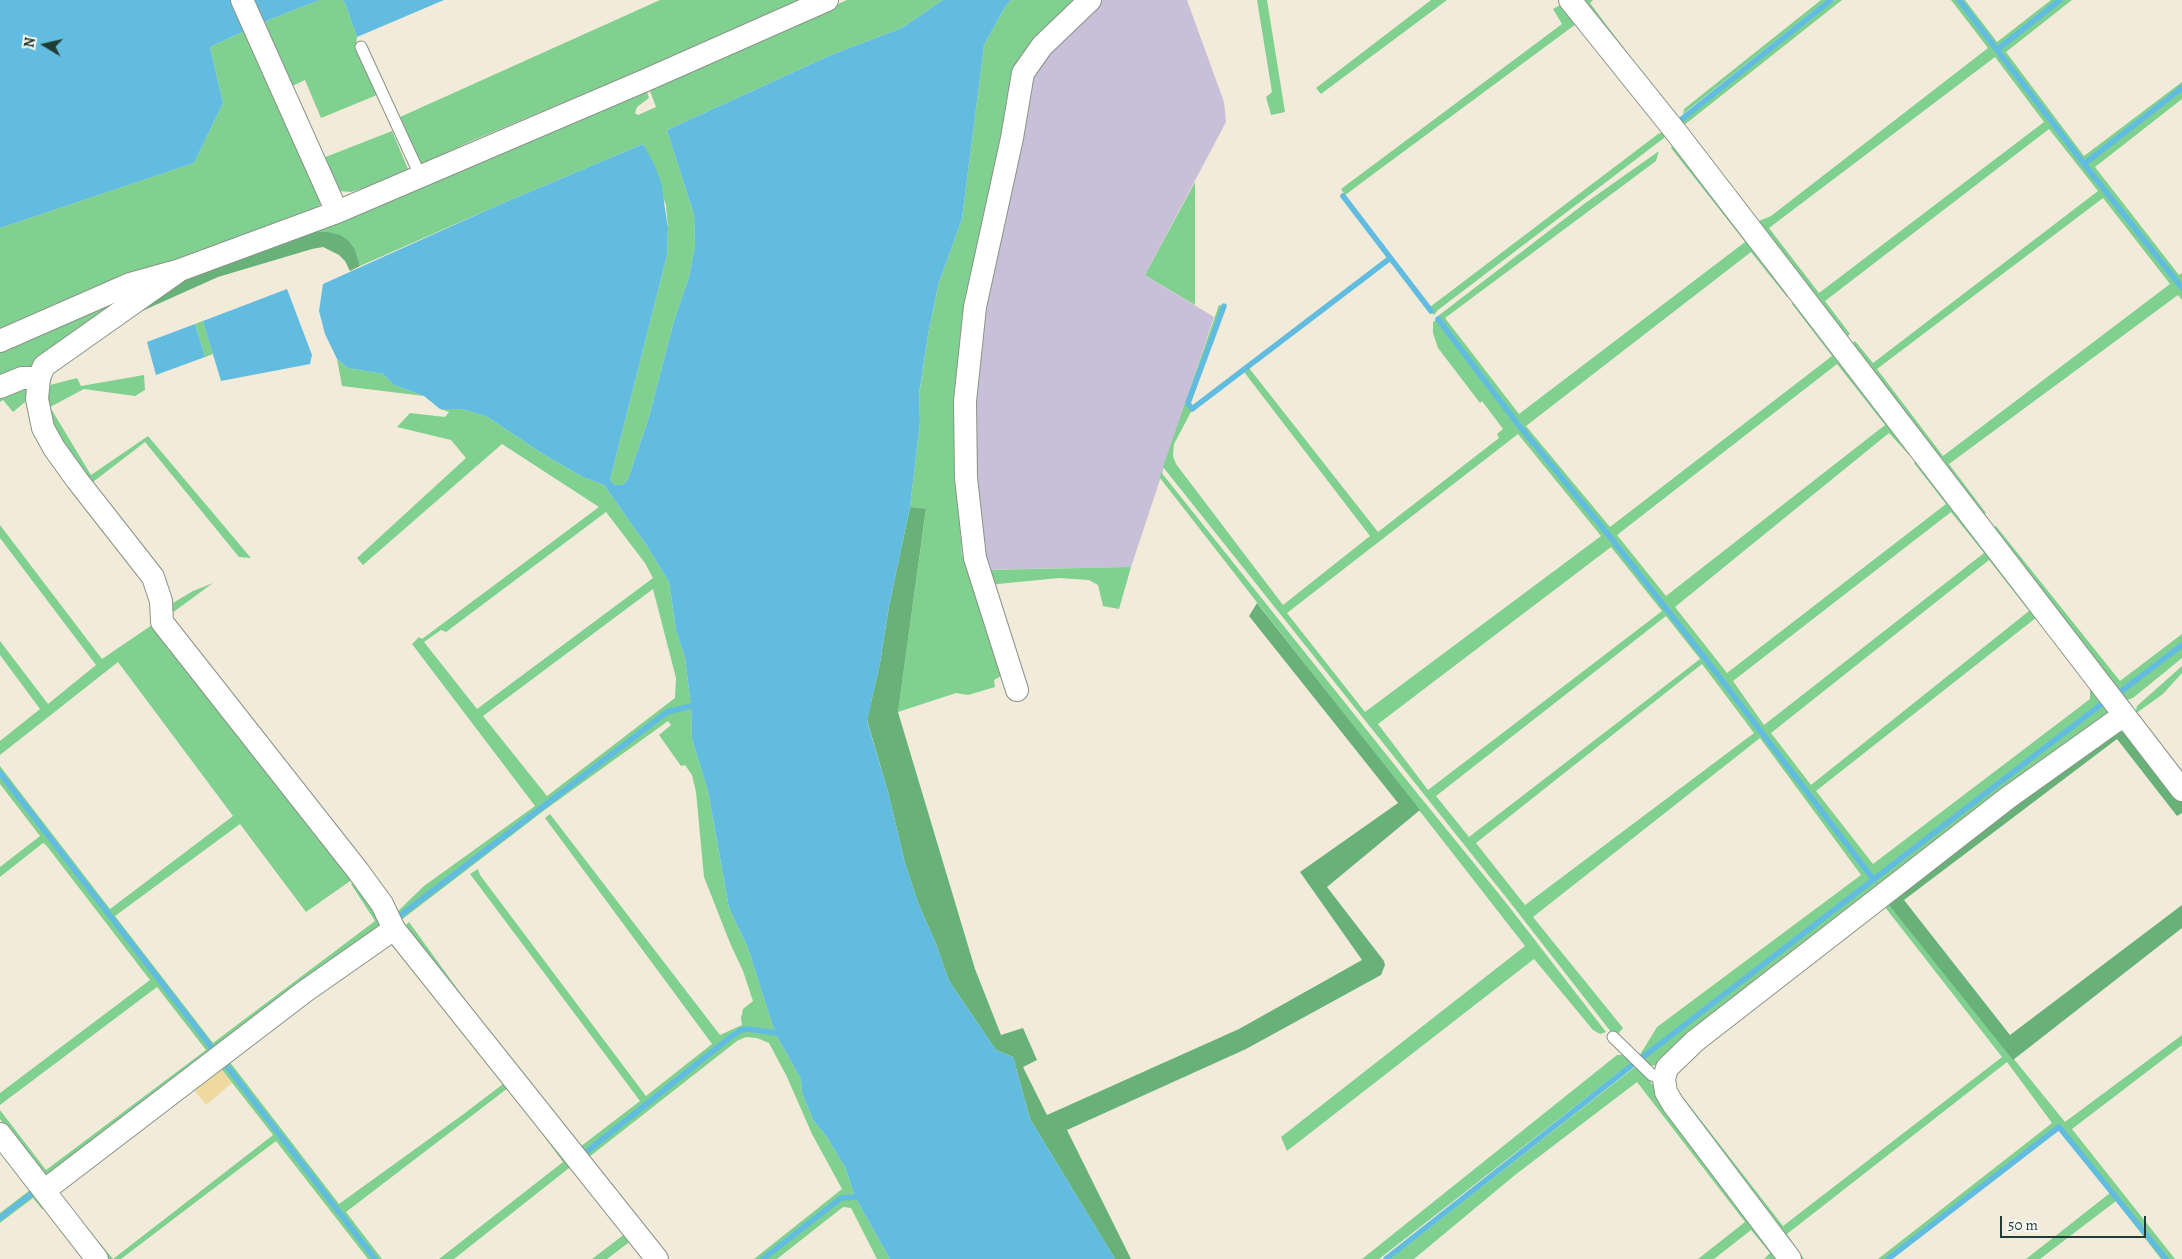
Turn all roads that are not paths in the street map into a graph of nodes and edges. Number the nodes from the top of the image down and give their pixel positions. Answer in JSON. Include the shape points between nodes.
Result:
{"nodes":[{"id":1,"x":242,"y":0,"type":"edge"},
{"id":2,"x":826,"y":0,"type":"edge"},
{"id":3,"x":1090,"y":0,"type":"edge"},
{"id":4,"x":1572,"y":1,"type":"edge"},
{"id":5,"x":361,"y":47,"type":"dead end"},
{"id":6,"x":420,"y":175,"type":"junction"},
{"id":7,"x":338,"y":212,"type":"junction"},
{"id":8,"x":180,"y":270,"type":"junction"},
{"id":9,"x":0,"y":341,"type":"edge"},
{"id":10,"x":39,"y":378,"type":"junction"},
{"id":11,"x":0,"y":387,"type":"edge"},
{"id":12,"x":1017,"y":690,"type":"dead end"},
{"id":13,"x":2124,"y":716,"type":"junction"},
{"id":14,"x":2182,"y":790,"type":"edge"},
{"id":15,"x":394,"y":929,"type":"junction"},
{"id":16,"x":1613,"y":1037,"type":"dead end"},
{"id":17,"x":1664,"y":1079,"type":"junction"},
{"id":18,"x":0,"y":1134,"type":"edge"},
{"id":19,"x":45,"y":1190,"type":"junction"},
{"id":20,"x":97,"y":1259,"type":"edge"},
{"id":21,"x":657,"y":1259,"type":"edge"},
{"id":22,"x":1790,"y":1259,"type":"edge"}],
"edges":[{"from":1,"to":7,"type":"street"},
{"from":2,"to":6,"type":"street"},
{"from":3,"to":12,"type":"street","via":[[1042,46],[1023,73],[975,308],[965,402],[966,478],[975,558]]},
{"from":4,"to":13,"type":"street"},
{"from":5,"to":6,"type":"lane"},
{"from":6,"to":7,"type":"street"},
{"from":7,"to":8,"type":"street"},
{"from":8,"to":9,"type":"street","via":[[130,284]]},
{"from":8,"to":10,"type":"street","via":[[44,366]]},
{"from":10,"to":11,"type":"street","via":[[22,378]]},
{"from":10,"to":15,"type":"street","via":[[37,399],[43,428],[77,480],[153,577],[161,602],[162,622],[358,871],[382,904]]},
{"from":13,"to":14,"type":"street"},
{"from":13,"to":17,"type":"street","via":[[2008,797],[1696,1041],[1667,1068]]},
{"from":15,"to":19,"type":"street","via":[[304,992]]},
{"from":15,"to":21,"type":"street"},
{"from":16,"to":17,"type":"lane","via":[[1652,1075]]},
{"from":17,"to":22,"type":"street","via":[[1666,1092],[1673,1104]]},
{"from":18,"to":19,"type":"street"},
{"from":19,"to":20,"type":"street"}]}
